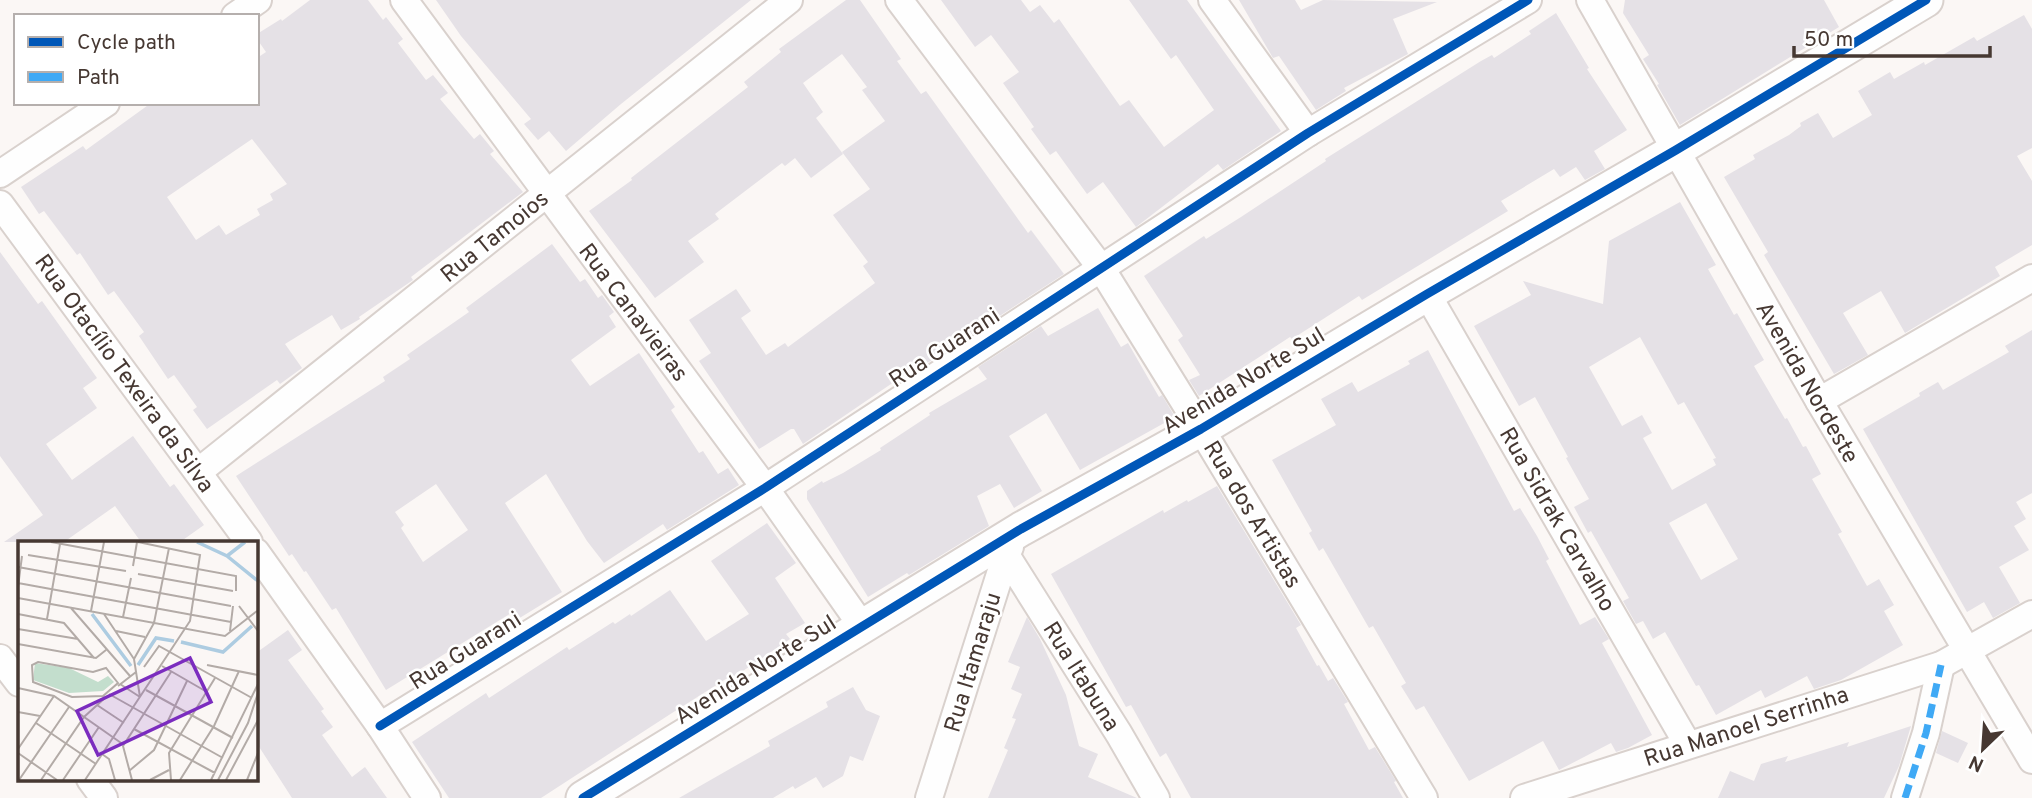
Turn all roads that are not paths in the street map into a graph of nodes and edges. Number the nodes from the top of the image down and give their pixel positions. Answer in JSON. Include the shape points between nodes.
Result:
{"nodes":[{"id":1,"x":258,"y":0,"type":"edge"},
{"id":2,"x":404,"y":0,"type":"edge"},
{"id":3,"x":789,"y":0,"type":"edge"},
{"id":4,"x":899,"y":0,"type":"edge"},
{"id":5,"x":1212,"y":0,"type":"edge"},
{"id":6,"x":1528,"y":0,"type":"edge"},
{"id":7,"x":1590,"y":0,"type":"edge"},
{"id":8,"x":1926,"y":0,"type":"edge"},
{"id":9,"x":238,"y":14,"type":"edge"},
{"id":10,"x":103,"y":105,"type":"edge"},
{"id":11,"x":1308,"y":133,"type":"junction"},
{"id":12,"x":1676,"y":150,"type":"junction"},
{"id":13,"x":0,"y":174,"type":"edge"},
{"id":14,"x":547,"y":195,"type":"junction"},
{"id":15,"x":0,"y":204,"type":"edge"},
{"id":16,"x":1101,"y":268,"type":"junction"},
{"id":17,"x":2032,"y":278,"type":"edge"},
{"id":18,"x":1427,"y":293,"type":"junction"},
{"id":19,"x":1819,"y":401,"type":"junction"},
{"id":20,"x":1201,"y":429,"type":"junction"},
{"id":21,"x":198,"y":472,"type":"junction"},
{"id":22,"x":765,"y":488,"type":"junction"},
{"id":23,"x":248,"y":541,"type":"edge"},
{"id":24,"x":1013,"y":542,"type":"junction"},
{"id":25,"x":257,"y":553,"type":"edge"},
{"id":26,"x":2032,"y":614,"type":"edge"},
{"id":27,"x":862,"y":626,"type":"junction"},
{"id":28,"x":1967,"y":652,"type":"junction"},
{"id":29,"x":0,"y":658,"type":"edge"},
{"id":30,"x":1941,"y":664,"type":"junction"},
{"id":31,"x":18,"y":682,"type":"edge"},
{"id":32,"x":380,"y":726,"type":"junction"},
{"id":33,"x":1688,"y":745,"type":"junction"},
{"id":34,"x":2032,"y":760,"type":"edge"},
{"id":35,"x":91,"y":780,"type":"edge"},
{"id":36,"x":104,"y":798,"type":"edge"},
{"id":37,"x":427,"y":798,"type":"edge"},
{"id":38,"x":583,"y":798,"type":"edge"},
{"id":39,"x":929,"y":798,"type":"edge"},
{"id":40,"x":1156,"y":798,"type":"edge"},
{"id":41,"x":1424,"y":798,"type":"edge"},
{"id":42,"x":1524,"y":798,"type":"edge"},
{"id":43,"x":1905,"y":798,"type":"edge"}],
"edges":[{"from":1,"to":9,"type":"street"},
{"from":2,"to":14,"type":"street","name":"Rua Canavieiras"},
{"from":3,"to":14,"type":"street","name":"Rua Tamoios"},
{"from":4,"to":16,"type":"street","name":"Rua dos Artistas"},
{"from":5,"to":11,"type":"street"},
{"from":6,"to":11,"type":"street","name":"Rua Guarani"},
{"from":7,"to":12,"type":"street","name":"Avenida Nordeste"},
{"from":8,"to":12,"type":"street","name":"Avenida Norte Sul"},
{"from":10,"to":13,"type":"street"},
{"from":11,"to":16,"type":"street","name":"Rua Guarani"},
{"from":12,"to":18,"type":"street","name":"Avenida Norte Sul"},
{"from":12,"to":19,"type":"street","name":"Avenida Nordeste"},
{"from":14,"to":21,"type":"street","name":"Rua Tamoios"},
{"from":14,"to":22,"type":"street","name":"Rua Canavieiras"},
{"from":15,"to":21,"type":"street","name":"Rua Otacílio Texeira da Silva"},
{"from":16,"to":20,"type":"street","name":"Rua dos Artistas"},
{"from":16,"to":22,"type":"street","name":"Rua Guarani"},
{"from":17,"to":19,"type":"street"},
{"from":18,"to":20,"type":"street","name":"Avenida Norte Sul"},
{"from":18,"to":33,"type":"street","name":"Rua Sidrak Carvalho"},
{"from":19,"to":28,"type":"street","name":"Avenida Nordeste"},
{"from":20,"to":24,"type":"street","name":"Avenida Norte Sul"},
{"from":20,"to":41,"type":"street","name":"Rua dos Artistas"},
{"from":21,"to":23,"type":"street","name":"Rua Otacílio Texeira da Silva"},
{"from":22,"to":27,"type":"street","name":"Rua Canavieiras"},
{"from":22,"to":32,"type":"street","name":"Rua Guarani"},
{"from":24,"to":27,"type":"street","name":"Avenida Norte Sul"},
{"from":24,"to":39,"type":"street","name":"Rua Itamaraju"},
{"from":24,"to":40,"type":"street","name":"Rua Itabuna"},
{"from":25,"to":32,"type":"street"},
{"from":26,"to":28,"type":"street","name":"Rua Manoel Serrinha"},
{"from":27,"to":38,"type":"street","name":"Avenida Norte Sul"},
{"from":28,"to":30,"type":"street","name":"Rua Manoel Serrinha"},
{"from":28,"to":34,"type":"street","name":"Avenida Nordeste"},
{"from":29,"to":31,"type":"street"},
{"from":30,"to":33,"type":"street","name":"Rua Manoel Serrinha"},
{"from":30,"to":43,"type":"street"},
{"from":32,"to":37,"type":"street"},
{"from":33,"to":42,"type":"street","name":"Rua Manoel Serrinha"},
{"from":35,"to":36,"type":"street"}]}
